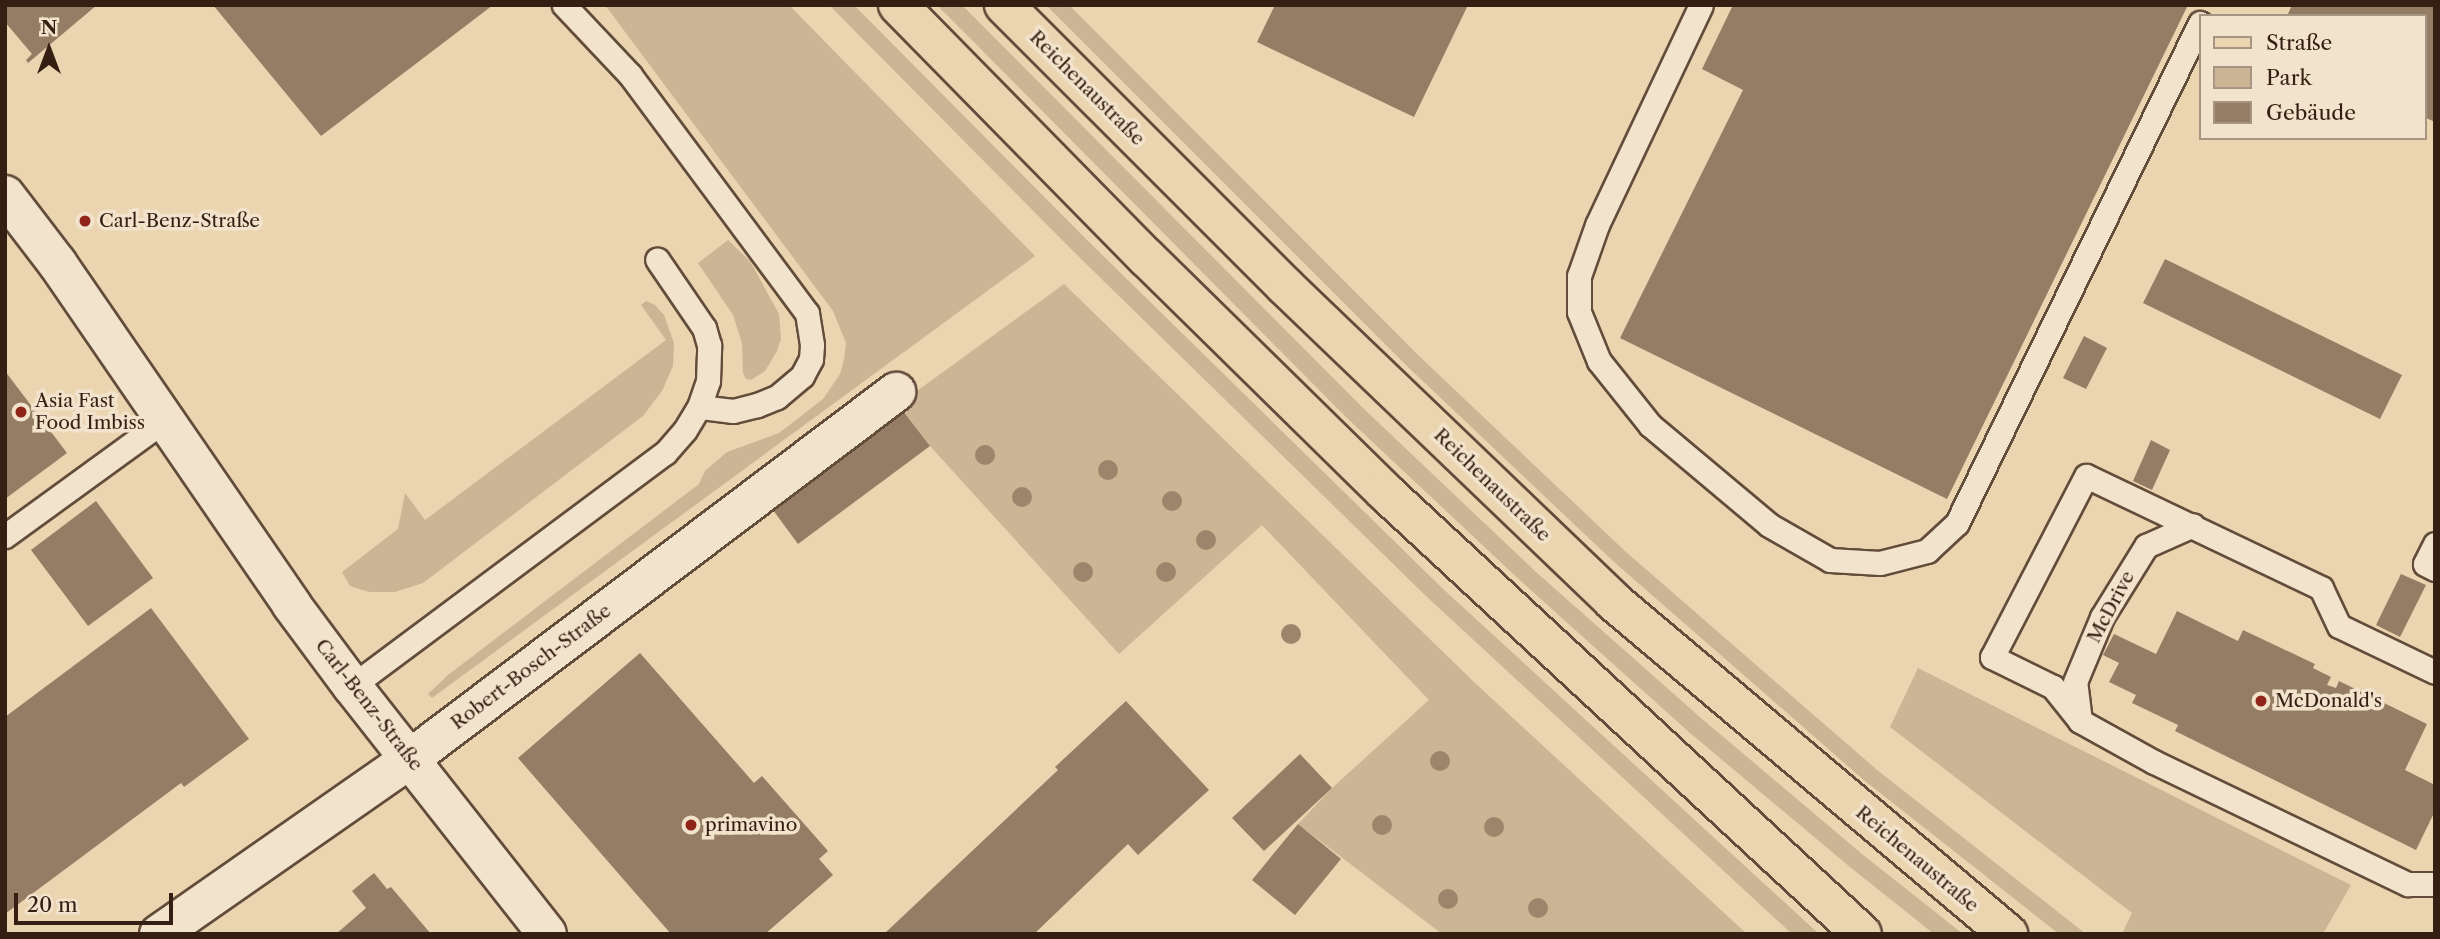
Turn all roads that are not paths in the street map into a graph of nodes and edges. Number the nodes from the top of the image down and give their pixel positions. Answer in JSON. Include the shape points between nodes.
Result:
{"nodes":[{"id":1,"x":564,"y":5,"type":"edge"},
{"id":2,"x":898,"y":5,"type":"edge"},
{"id":3,"x":1004,"y":5,"type":"edge"},
{"id":4,"x":1701,"y":5,"type":"edge"},
{"id":5,"x":2198,"y":27,"type":"edge"},
{"id":6,"x":5,"y":195,"type":"edge"},
{"id":7,"x":657,"y":259,"type":"dead end"},
{"id":8,"x":896,"y":392,"type":"dead end"},
{"id":9,"x":699,"y":407,"type":"junction"},
{"id":10,"x":163,"y":421,"type":"junction"},
{"id":11,"x":2193,"y":525,"type":"junction"},
{"id":12,"x":5,"y":536,"type":"edge"},
{"id":13,"x":2435,"y":544,"type":"edge"},
{"id":14,"x":2435,"y":569,"type":"edge"},
{"id":15,"x":2435,"y":672,"type":"edge"},
{"id":16,"x":352,"y":687,"type":"junction"},
{"id":17,"x":2080,"y":721,"type":"junction"},
{"id":18,"x":411,"y":758,"type":"junction"},
{"id":19,"x":2435,"y":884,"type":"edge"},
{"id":20,"x":159,"y":934,"type":"edge"},
{"id":21,"x":547,"y":934,"type":"edge"},
{"id":22,"x":1862,"y":934,"type":"edge"},
{"id":23,"x":2008,"y":934,"type":"edge"}],
"edges":[{"from":1,"to":9,"type":"lane","via":[[630,75],[807,313],[811,359],[802,376],[777,397],[733,411]]},
{"from":2,"to":22,"type":"main road","via":[[1385,492]]},
{"from":3,"to":23,"type":"main road","name":"Reichenaustraße","via":[[1285,286],[1613,601]]},
{"from":4,"to":5,"type":"lane","via":[[1597,225],[1579,276],[1579,312],[1599,361],[1650,425],[1769,525],[1830,559],[1880,563],[1927,551],[1957,523]]},
{"from":6,"to":10,"type":"street","name":"Carl-Benz-Straße","via":[[57,263]]},
{"from":7,"to":9,"type":"lane","via":[[704,328],[709,345],[708,382]]},
{"from":8,"to":18,"type":"street","name":"Robert-Bosch-Straße"},
{"from":9,"to":16,"type":"lane","via":[[665,453]]},
{"from":10,"to":12,"type":"lane"},
{"from":10,"to":16,"type":"street","name":"Carl-Benz-Straße"},
{"from":11,"to":15,"type":"lane","via":[[2321,588],[2339,626]]},
{"from":11,"to":17,"type":"lane","name":"McDrive","via":[[2146,546],[2102,617],[2075,682]]},
{"from":11,"to":17,"type":"lane","via":[[2086,476],[1992,656],[2053,687]]},
{"from":13,"to":14,"type":"lane","via":[[2425,564]]},
{"from":16,"to":18,"type":"street","name":"Carl-Benz-Straße"},
{"from":17,"to":19,"type":"lane","via":[[2154,762],[2408,884]]},
{"from":18,"to":20,"type":"street","name":"Robert-Bosch-Straße"},
{"from":18,"to":21,"type":"street","name":"Carl-Benz-Straße"}]}
